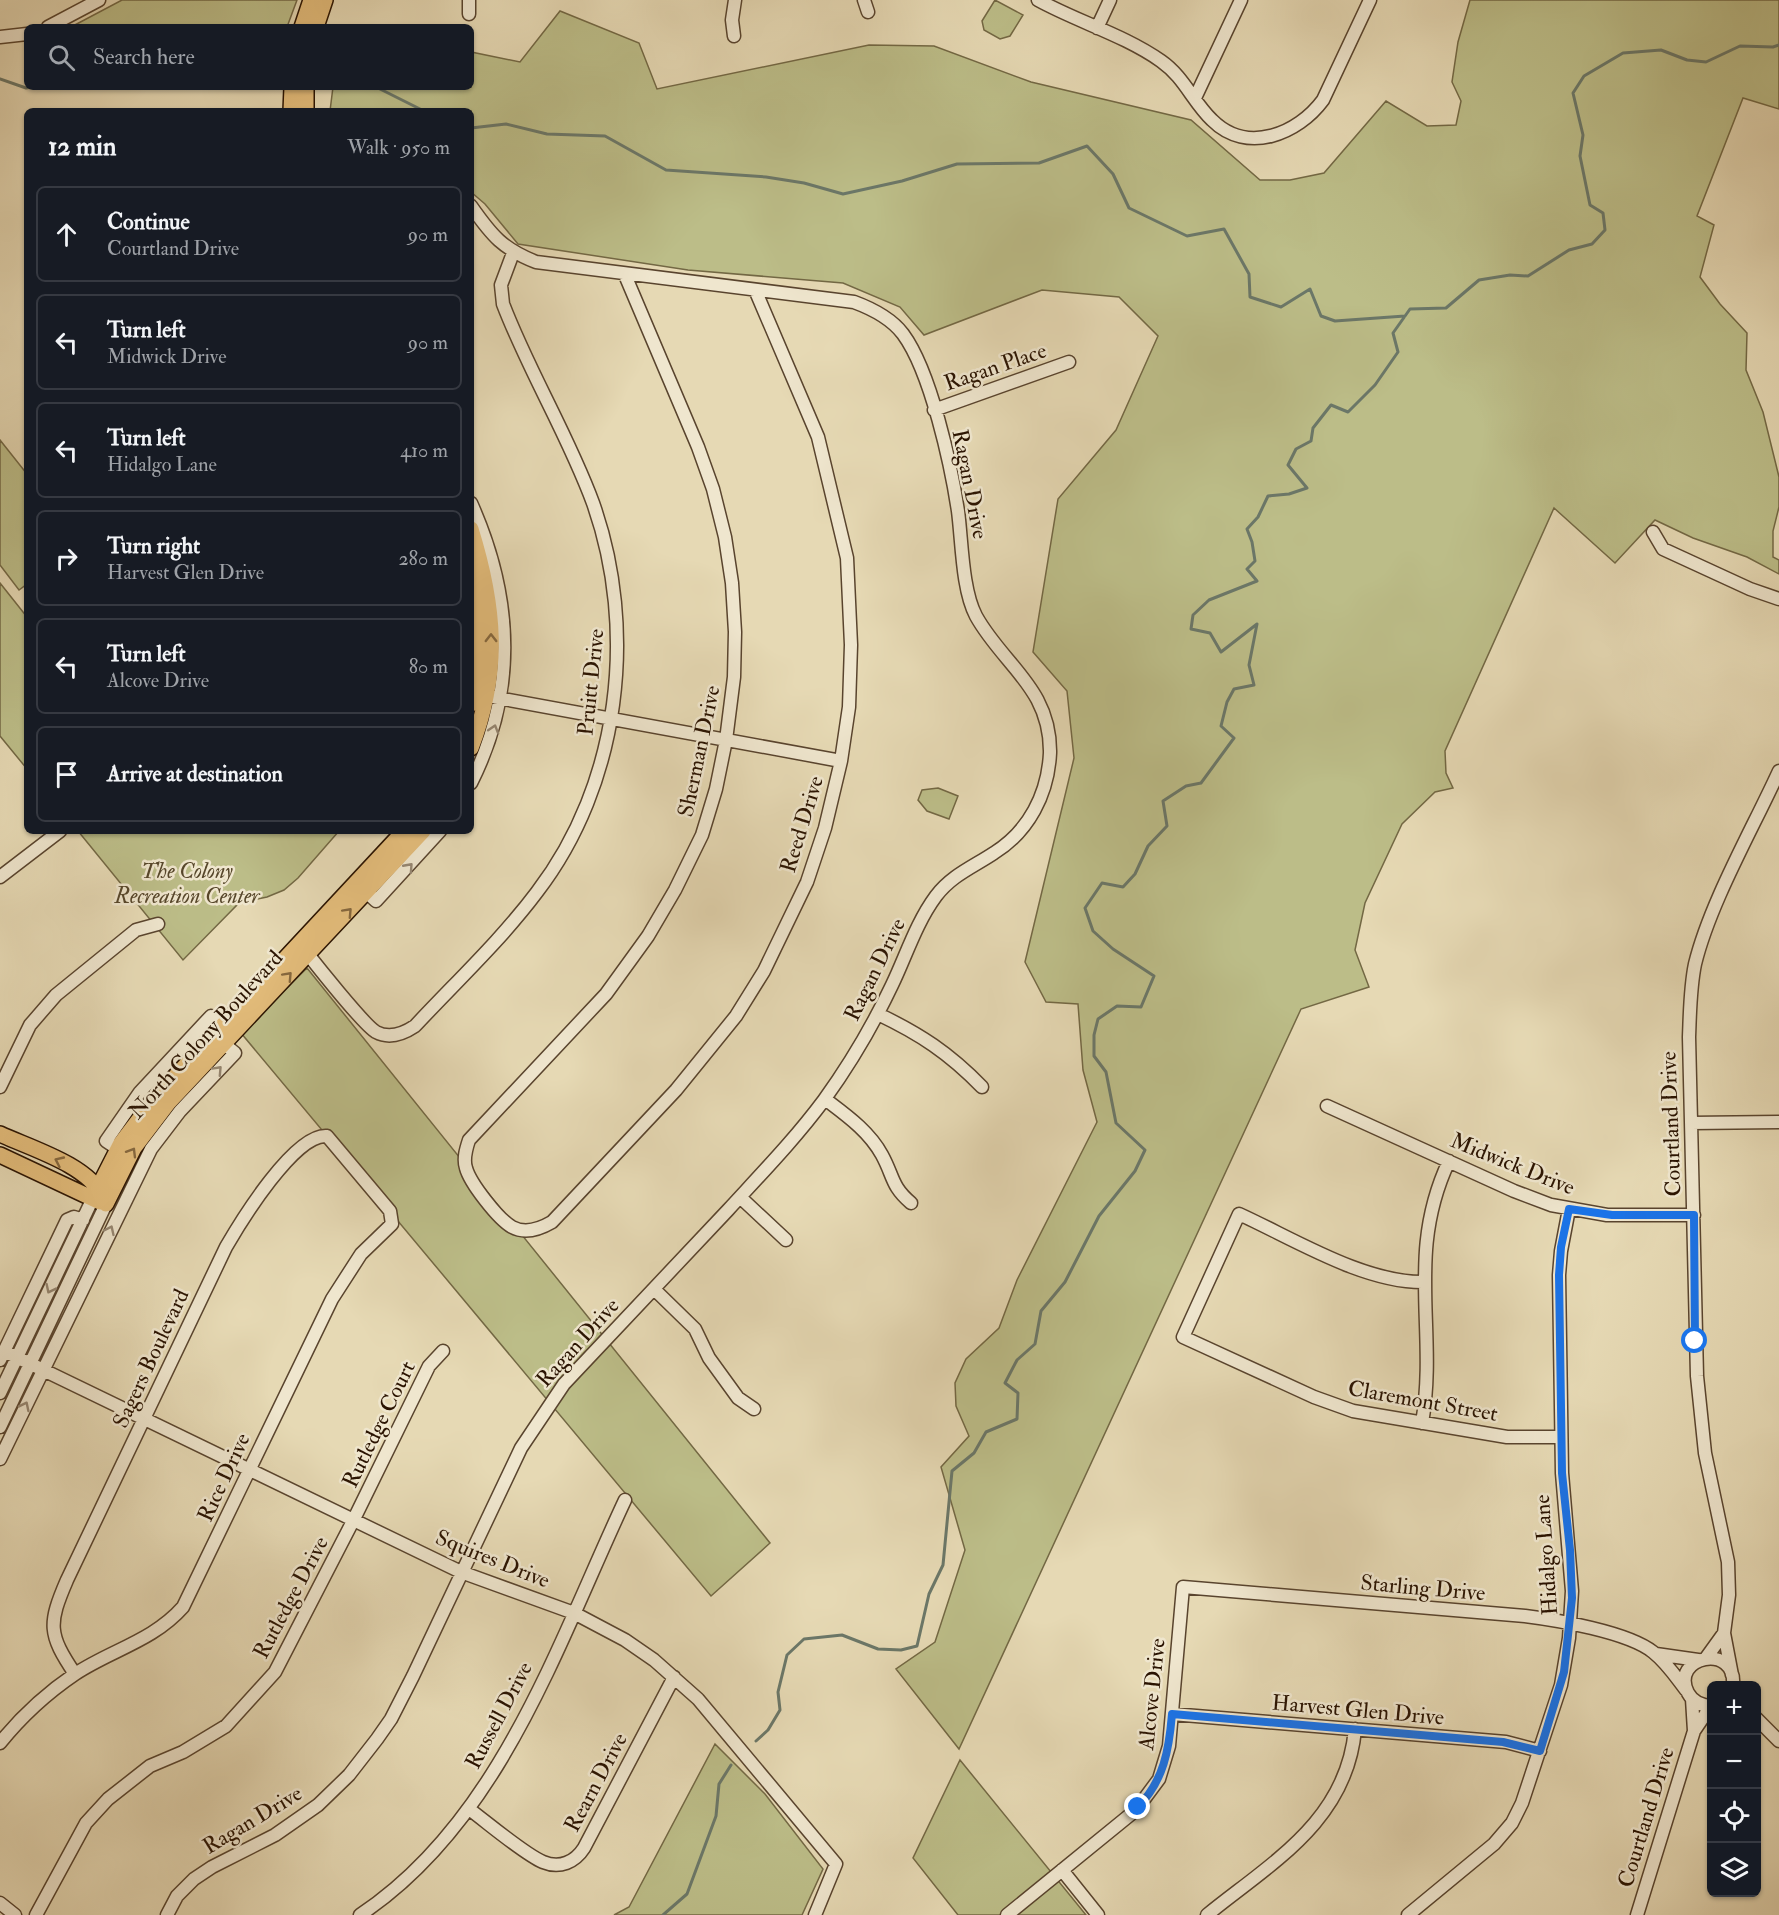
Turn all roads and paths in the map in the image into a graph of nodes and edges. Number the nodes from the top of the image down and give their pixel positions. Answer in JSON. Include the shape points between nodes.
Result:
{"nodes":[{"id":1,"x":99,"y":0,"type":"edge"},
{"id":2,"x":311,"y":0,"type":"edge"},
{"id":3,"x":325,"y":0,"type":"edge"},
{"id":4,"x":469,"y":0,"type":"edge"},
{"id":5,"x":735,"y":0,"type":"edge"},
{"id":6,"x":1038,"y":0,"type":"edge"},
{"id":7,"x":1110,"y":0,"type":"edge"},
{"id":8,"x":1241,"y":0,"type":"edge"},
{"id":9,"x":1370,"y":0,"type":"edge"},
{"id":10,"x":469,"y":14,"type":"dead end"},
{"id":11,"x":54,"y":24,"type":"edge"},
{"id":12,"x":303,"y":24,"type":"edge"},
{"id":13,"x":317,"y":24,"type":"edge"},
{"id":14,"x":1097,"y":28,"type":"junction"},
{"id":15,"x":24,"y":34,"type":"edge"},
{"id":16,"x":734,"y":36,"type":"dead end"},
{"id":17,"x":0,"y":37,"type":"edge"},
{"id":18,"x":292,"y":90,"type":"edge"},
{"id":19,"x":306,"y":90,"type":"edge"},
{"id":20,"x":1195,"y":98,"type":"junction"},
{"id":21,"x":291,"y":108,"type":"edge"},
{"id":22,"x":306,"y":108,"type":"edge"},
{"id":23,"x":474,"y":210,"type":"edge"},
{"id":24,"x":513,"y":253,"type":"junction"},
{"id":25,"x":625,"y":275,"type":"junction"},
{"id":26,"x":756,"y":291,"type":"junction"},
{"id":27,"x":1069,"y":362,"type":"dead end"},
{"id":28,"x":934,"y":410,"type":"junction"},
{"id":29,"x":474,"y":511,"type":"edge"},
{"id":30,"x":1653,"y":532,"type":"dead end"},
{"id":31,"x":474,"y":538,"type":"edge"},
{"id":32,"x":474,"y":585,"type":"edge"},
{"id":33,"x":1779,"y":599,"type":"edge"},
{"id":34,"x":483,"y":698,"type":"edge"},
{"id":35,"x":612,"y":719,"type":"junction"},
{"id":36,"x":474,"y":736,"type":"edge"},
{"id":37,"x":726,"y":740,"type":"junction"},
{"id":38,"x":841,"y":761,"type":"junction"},
{"id":39,"x":1779,"y":771,"type":"edge"},
{"id":40,"x":474,"y":777,"type":"edge"},
{"id":41,"x":56,"y":834,"type":"edge"},
{"id":42,"x":401,"y":834,"type":"edge"},
{"id":43,"x":420,"y":834,"type":"edge"},
{"id":44,"x":437,"y":834,"type":"edge"},
{"id":45,"x":0,"y":877,"type":"edge"},
{"id":46,"x":366,"y":892,"type":"junction"},
{"id":47,"x":158,"y":924,"type":"dead end"},
{"id":48,"x":303,"y":949,"type":"junction"},
{"id":49,"x":878,"y":1014,"type":"junction"},
{"id":50,"x":224,"y":1044,"type":"junction"},
{"id":51,"x":0,"y":1087,"type":"edge"},
{"id":52,"x":982,"y":1087,"type":"dead end"},
{"id":53,"x":825,"y":1099,"type":"junction"},
{"id":54,"x":1327,"y":1106,"type":"dead end"},
{"id":55,"x":1779,"y":1122,"type":"edge"},
{"id":56,"x":1691,"y":1123,"type":"junction"},
{"id":57,"x":0,"y":1134,"type":"edge"},
{"id":58,"x":0,"y":1155,"type":"edge"},
{"id":59,"x":1449,"y":1161,"type":"junction"},
{"id":60,"x":110,"y":1163,"type":"junction"},
{"id":61,"x":80,"y":1171,"type":"junction"},
{"id":62,"x":360,"y":1174,"type":"joint"},
{"id":63,"x":99,"y":1197,"type":"junction"},
{"id":64,"x":740,"y":1197,"type":"junction"},
{"id":65,"x":489,"y":1203,"type":"joint"},
{"id":66,"x":911,"y":1203,"type":"dead end"},
{"id":67,"x":1569,"y":1209,"type":"junction"},
{"id":68,"x":1694,"y":1215,"type":"junction"},
{"id":69,"x":83,"y":1221,"type":"junction"},
{"id":70,"x":786,"y":1240,"type":"dead end"},
{"id":71,"x":1424,"y":1282,"type":"junction"},
{"id":72,"x":654,"y":1289,"type":"junction"},
{"id":73,"x":443,"y":1351,"type":"dead end"},
{"id":74,"x":2,"y":1356,"type":"edge"},
{"id":75,"x":17,"y":1357,"type":"junction"},
{"id":76,"x":31,"y":1364,"type":"junction"},
{"id":77,"x":43,"y":1370,"type":"junction"},
{"id":78,"x":0,"y":1393,"type":"edge"},
{"id":79,"x":754,"y":1409,"type":"dead end"},
{"id":80,"x":146,"y":1419,"type":"junction"},
{"id":81,"x":1422,"y":1423,"type":"junction"},
{"id":82,"x":0,"y":1427,"type":"edge"},
{"id":83,"x":1561,"y":1437,"type":"junction"},
{"id":84,"x":0,"y":1459,"type":"edge"},
{"id":85,"x":250,"y":1470,"type":"junction"},
{"id":86,"x":625,"y":1500,"type":"dead end"},
{"id":87,"x":354,"y":1519,"type":"junction"},
{"id":88,"x":462,"y":1572,"type":"junction"},
{"id":89,"x":1183,"y":1587,"type":"joint"},
{"id":90,"x":574,"y":1613,"type":"junction"},
{"id":91,"x":1571,"y":1624,"type":"junction"},
{"id":92,"x":1724,"y":1633,"type":"junction"},
{"id":93,"x":1654,"y":1653,"type":"junction"},
{"id":94,"x":1702,"y":1659,"type":"junction"},
{"id":95,"x":75,"y":1674,"type":"junction"},
{"id":96,"x":674,"y":1677,"type":"junction"},
{"id":97,"x":1732,"y":1681,"type":"edge"},
{"id":98,"x":1733,"y":1681,"type":"edge"},
{"id":99,"x":1689,"y":1695,"type":"junction"},
{"id":100,"x":1707,"y":1704,"type":"edge"},
{"id":101,"x":1707,"y":1712,"type":"edge"},
{"id":102,"x":1172,"y":1714,"type":"junction"},
{"id":103,"x":1761,"y":1723,"type":"edge"},
{"id":104,"x":1355,"y":1729,"type":"junction"},
{"id":105,"x":1694,"y":1731,"type":"junction"},
{"id":106,"x":1779,"y":1741,"type":"edge"},
{"id":107,"x":0,"y":1743,"type":"edge"},
{"id":108,"x":1540,"y":1751,"type":"junction"},
{"id":109,"x":469,"y":1809,"type":"junction"},
{"id":110,"x":1062,"y":1870,"type":"junction"},
{"id":111,"x":0,"y":1903,"type":"edge"},
{"id":112,"x":15,"y":1915,"type":"edge"},
{"id":113,"x":36,"y":1915,"type":"edge"},
{"id":114,"x":167,"y":1915,"type":"edge"},
{"id":115,"x":360,"y":1915,"type":"edge"},
{"id":116,"x":815,"y":1915,"type":"edge"},
{"id":117,"x":1007,"y":1915,"type":"edge"},
{"id":118,"x":1098,"y":1915,"type":"edge"},
{"id":119,"x":1207,"y":1915,"type":"edge"},
{"id":120,"x":1408,"y":1915,"type":"edge"},
{"id":121,"x":1636,"y":1915,"type":"edge"}],
"edges":[{"from":1,"to":11,"type":"street"},
{"from":2,"to":12,"type":"main road"},
{"from":3,"to":13,"type":"main road"},
{"from":4,"to":10,"type":"street"},
{"from":5,"to":16,"type":"street"},
{"from":6,"to":14,"type":"street"},
{"from":7,"to":14,"type":"street"},
{"from":8,"to":20,"type":"street"},
{"from":9,"to":20,"type":"street","via":[[1323,100],[1296,128],[1270,137],[1242,135],[1214,122]]},
{"from":14,"to":20,"type":"street","via":[[1163,63]]},
{"from":15,"to":17,"type":"street"},
{"from":18,"to":21,"type":"main road"},
{"from":19,"to":22,"type":"main road"},
{"from":23,"to":24,"type":"street","name":"Ragan Drive","via":[[494,238]]},
{"from":24,"to":25,"type":"street","name":"Ragan Drive","via":[[557,267]]},
{"from":24,"to":35,"type":"street","name":"Pruitt Drive","via":[[501,285],[503,304],[592,502],[614,588],[617,650]]},
{"from":25,"to":26,"type":"street","name":"Ragan Drive"},
{"from":25,"to":37,"type":"street","name":"Sherman Drive","via":[[698,447],[724,537],[735,632]]},
{"from":26,"to":28,"type":"street","name":"Ragan Drive","via":[[854,302],[880,313],[913,351]]},
{"from":26,"to":38,"type":"street","name":"Reed Drive","via":[[818,437],[847,558],[851,645],[849,707]]},
{"from":27,"to":28,"type":"street","name":"Ragan Place"},
{"from":28,"to":49,"type":"street","name":"Ragan Drive","via":[[954,488],[972,607],[992,640],[1034,690],[1050,755],[1044,789],[1029,820],[994,854],[956,875],[939,892],[925,912]]},
{"from":29,"to":34,"type":"street","via":[[495,568],[504,613],[505,661]]},
{"from":30,"to":33,"type":"street","via":[[1662,549]]},
{"from":34,"to":31,"type":"main road","one_way":true,"via":[[491,660],[491,611]]},
{"from":32,"to":34,"type":"main road"},
{"from":34,"to":35,"type":"street"},
{"from":34,"to":36,"type":"main road"},
{"from":40,"to":34,"type":"street","one_way":true,"via":[[485,755]]},
{"from":35,"to":37,"type":"street"},
{"from":35,"to":48,"type":"street","name":"Pruitt Drive","via":[[598,774],[558,860],[506,931],[415,1026],[395,1035],[376,1032]]},
{"from":37,"to":38,"type":"street"},
{"from":37,"to":65,"type":"street","name":"Sherman Drive","via":[[702,835],[648,936],[606,994],[469,1140],[465,1167]]},
{"from":38,"to":65,"type":"street","name":"Reed Drive","via":[[807,882],[786,930],[736,1016],[707,1055],[552,1222],[538,1230],[512,1227]]},
{"from":39,"to":56,"type":"street","name":"Courtland Drive","via":[[1704,932],[1695,966],[1689,1037]]},
{"from":41,"to":45,"type":"street"},
{"from":42,"to":48,"type":"main road","name":"North Colony Boulevard"},
{"from":43,"to":46,"type":"main road","name":"North Colony Boulevard"},
{"from":46,"to":44,"type":"street","one_way":true,"via":[[376,902]]},
{"from":48,"to":46,"type":"main road","name":"North Colony Boulevard","one_way":true},
{"from":47,"to":51,"type":"street","via":[[136,930],[56,995],[30,1025]]},
{"from":50,"to":48,"type":"main road","name":"North Colony Boulevard","one_way":true},
{"from":48,"to":60,"type":"main road","name":"North Colony Boulevard","via":[[221,1026],[156,1097]]},
{"from":49,"to":52,"type":"street","via":[[954,1058]]},
{"from":49,"to":53,"type":"street","name":"Ragan Drive"},
{"from":63,"to":50,"type":"main road","name":"North Colony Boulevard","one_way":true,"via":[[146,1132]]},
{"from":77,"to":50,"type":"street","one_way":true,"via":[[151,1149],[180,1111],[235,1053]]},
{"from":53,"to":64,"type":"street","name":"Ragan Drive"},
{"from":53,"to":66,"type":"street","via":[[870,1137],[897,1191]]},
{"from":54,"to":59,"type":"street","name":"Midwick Drive"},
{"from":55,"to":56,"type":"street"},
{"from":56,"to":68,"type":"street","name":"Courtland Drive"},
{"from":61,"to":57,"type":"main road","one_way":true},
{"from":58,"to":63,"type":"main road"},
{"from":59,"to":67,"type":"street","name":"Midwick Drive","via":[[1528,1197]]},
{"from":59,"to":71,"type":"street","via":[[1428,1220]]},
{"from":60,"to":61,"type":"main road"},
{"from":60,"to":63,"type":"main road","name":"North Colony Boulevard"},
{"from":61,"to":63,"type":"main road"},
{"from":62,"to":80,"type":"street","name":"Sagers Boulevard","via":[[327,1136],[313,1138],[287,1162],[257,1198],[226,1247]]},
{"from":62,"to":85,"type":"street","name":"Rice Drive","via":[[390,1211],[392,1224],[361,1254],[332,1299]]},
{"from":63,"to":69,"type":"street","name":"North Colony Boulevard"},
{"from":63,"to":76,"type":"street","name":"North Colony Boulevard"},
{"from":64,"to":70,"type":"street"},
{"from":64,"to":72,"type":"street","name":"Ragan Drive"},
{"from":67,"to":68,"type":"street","name":"Midwick Drive","via":[[1612,1215]]},
{"from":67,"to":83,"type":"street","name":"Hidalgo Lane","via":[[1559,1264]]},
{"from":68,"to":92,"type":"street","name":"Courtland Drive","via":[[1698,1402],[1729,1566],[1730,1595]]},
{"from":69,"to":74,"type":"street","via":[[74,1217],[67,1220]]},
{"from":69,"to":75,"type":"street","name":"North Colony Boulevard","one_way":true},
{"from":71,"to":81,"type":"street"},
{"from":71,"to":81,"type":"street","name":"Claremont Street","via":[[1398,1282],[1373,1275],[1239,1214],[1183,1337],[1337,1406]]},
{"from":72,"to":79,"type":"street","via":[[695,1329],[709,1358],[738,1398]]},
{"from":72,"to":88,"type":"street","name":"Ragan Drive","via":[[564,1384],[540,1417],[521,1448]]},
{"from":73,"to":87,"type":"street","name":"Rutledge Court","via":[[429,1366]]},
{"from":74,"to":75,"type":"street","name":"Squires Drive"},
{"from":75,"to":76,"type":"street","name":"Squires Drive"},
{"from":75,"to":78,"type":"street","name":"North Colony Boulevard"},
{"from":76,"to":77,"type":"street","name":"Squires Drive"},
{"from":76,"to":82,"type":"street","name":"North Colony Boulevard"},
{"from":77,"to":80,"type":"street","name":"Squires Drive"},
{"from":84,"to":77,"type":"street","one_way":true},
{"from":80,"to":85,"type":"street","name":"Squires Drive"},
{"from":80,"to":95,"type":"street","name":"Sagers Boulevard","via":[[59,1600],[52,1628],[61,1653]]},
{"from":81,"to":83,"type":"street","name":"Claremont Street","via":[[1507,1437]]},
{"from":83,"to":91,"type":"street","name":"Hidalgo Lane","via":[[1562,1490],[1572,1570]]},
{"from":85,"to":87,"type":"street","name":"Squires Drive"},
{"from":85,"to":95,"type":"street","name":"Rice Drive","via":[[183,1607],[152,1635]]},
{"from":86,"to":90,"type":"street","name":"Russell Drive"},
{"from":87,"to":88,"type":"street","name":"Squires Drive"},
{"from":87,"to":113,"type":"street","name":"Rutledge Drive","via":[[275,1672],[226,1726],[150,1766],[108,1798],[86,1822]]},
{"from":88,"to":90,"type":"street","name":"Squires Drive"},
{"from":88,"to":114,"type":"street","name":"Ragan Drive","via":[[391,1719],[349,1775],[295,1823],[194,1879],[177,1896]]},
{"from":89,"to":91,"type":"street","name":"Starling Drive"},
{"from":89,"to":102,"type":"street","name":"Alcove Drive"},
{"from":90,"to":96,"type":"street","name":"Squires Drive","via":[[625,1640]]},
{"from":90,"to":109,"type":"street","name":"Russell Drive","via":[[510,1746]]},
{"from":91,"to":93,"type":"street","name":"Starling Drive"},
{"from":91,"to":108,"type":"street","name":"Hidalgo Lane","via":[[1561,1685]]},
{"from":92,"to":94,"type":"street","name":"Courtland Drive"},
{"from":92,"to":98,"type":"street","name":"Courtland Drive"},
{"from":93,"to":94,"type":"street","name":"Starling Drive"},
{"from":93,"to":99,"type":"street","name":"Starling Drive","via":[[1673,1671]]},
{"from":94,"to":97,"type":"street","via":[[1720,1660]]},
{"from":94,"to":99,"type":"street","name":"Courtland Drive","via":[[1685,1676]]},
{"from":95,"to":107,"type":"street","name":"Rice Drive","via":[[33,1707]]},
{"from":96,"to":109,"type":"street","name":"Rearn Drive","via":[[585,1848],[574,1861],[543,1862]]},
{"from":96,"to":116,"type":"street","name":"Squires Drive","via":[[698,1700],[836,1864]]},
{"from":99,"to":100,"type":"street"},
{"from":99,"to":105,"type":"street","name":"Courtland Drive"},
{"from":101,"to":105,"type":"street","name":"Courtland Drive"},
{"from":102,"to":104,"type":"street","name":"Harvest Glen Drive"},
{"from":102,"to":110,"type":"street","name":"Alcove Drive","via":[[1166,1762],[1151,1792],[1136,1810]]},
{"from":103,"to":106,"type":"street"},
{"from":104,"to":108,"type":"street","name":"Harvest Glen Drive","via":[[1503,1742]]},
{"from":104,"to":119,"type":"street","via":[[1347,1771],[1325,1814],[1303,1837]]},
{"from":105,"to":121,"type":"street","name":"Courtland Drive"},
{"from":108,"to":120,"type":"street","name":"Hidalgo Lane","via":[[1518,1812],[1504,1834]]},
{"from":109,"to":115,"type":"street","name":"Russell Drive","via":[[413,1873]]},
{"from":110,"to":117,"type":"street","name":"Alcove Drive"},
{"from":110,"to":118,"type":"street"},
{"from":111,"to":112,"type":"street"}]}
